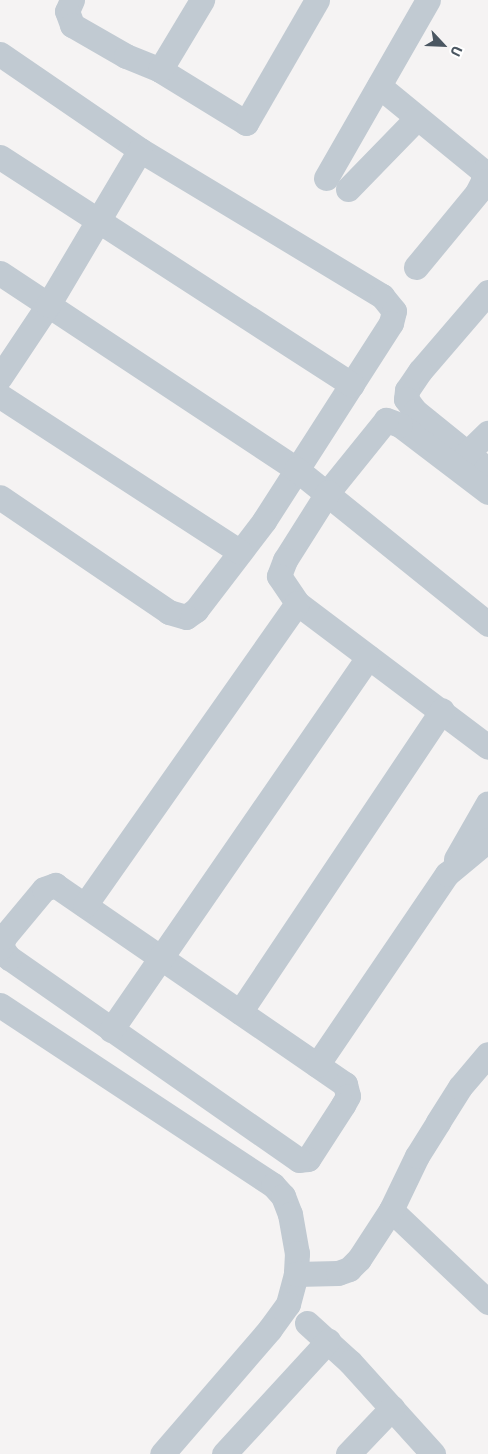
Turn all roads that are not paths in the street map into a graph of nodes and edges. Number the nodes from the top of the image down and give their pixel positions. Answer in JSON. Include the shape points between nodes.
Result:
{"nodes":[{"id":1,"x":72,"y":0,"type":"edge"},
{"id":2,"x":202,"y":0,"type":"edge"},
{"id":3,"x":317,"y":0,"type":"edge"},
{"id":4,"x":428,"y":0,"type":"edge"},
{"id":5,"x":0,"y":54,"type":"edge"},
{"id":6,"x":160,"y":70,"type":"junction"},
{"id":7,"x":379,"y":86,"type":"junction"},
{"id":8,"x":416,"y":119,"type":"junction"},
{"id":9,"x":140,"y":150,"type":"junction"},
{"id":10,"x":0,"y":157,"type":"edge"},
{"id":11,"x":326,"y":178,"type":"dead end"},
{"id":12,"x":348,"y":188,"type":"dead end"},
{"id":13,"x":98,"y":222,"type":"junction"},
{"id":14,"x":416,"y":266,"type":"dead end"},
{"id":15,"x":0,"y":273,"type":"edge"},
{"id":16,"x":488,"y":292,"type":"edge"},
{"id":17,"x":48,"y":305,"type":"junction"},
{"id":18,"x":0,"y":377,"type":"edge"},
{"id":19,"x":352,"y":386,"type":"junction"},
{"id":20,"x":0,"y":396,"type":"edge"},
{"id":21,"x":488,"y":433,"type":"edge"},
{"id":22,"x":468,"y":453,"type":"junction"},
{"id":23,"x":296,"y":469,"type":"junction"},
{"id":24,"x":488,"y":470,"type":"edge"},
{"id":25,"x":328,"y":492,"type":"junction"},
{"id":26,"x":488,"y":492,"type":"edge"},
{"id":27,"x":0,"y":497,"type":"edge"},
{"id":28,"x":240,"y":552,"type":"junction"},
{"id":29,"x":296,"y":603,"type":"junction"},
{"id":30,"x":488,"y":624,"type":"edge"},
{"id":31,"x":368,"y":657,"type":"junction"},
{"id":32,"x":442,"y":710,"type":"junction"},
{"id":33,"x":488,"y":747,"type":"edge"},
{"id":34,"x":488,"y":803,"type":"edge"},
{"id":35,"x":488,"y":840,"type":"edge"},
{"id":36,"x":447,"y":874,"type":"junction"},
{"id":37,"x":85,"y":905,"type":"junction"},
{"id":38,"x":161,"y":960,"type":"junction"},
{"id":39,"x":0,"y":1005,"type":"edge"},
{"id":40,"x":240,"y":1012,"type":"junction"},
{"id":41,"x":111,"y":1030,"type":"junction"},
{"id":42,"x":488,"y":1054,"type":"edge"},
{"id":43,"x":317,"y":1065,"type":"junction"},
{"id":44,"x":391,"y":1210,"type":"junction"},
{"id":45,"x":303,"y":1273,"type":"junction"},
{"id":46,"x":488,"y":1302,"type":"edge"},
{"id":47,"x":307,"y":1323,"type":"dead end"},
{"id":48,"x":328,"y":1341,"type":"junction"},
{"id":49,"x":392,"y":1408,"type":"junction"},
{"id":50,"x":162,"y":1454,"type":"edge"},
{"id":51,"x":224,"y":1454,"type":"edge"},
{"id":52,"x":348,"y":1454,"type":"edge"},
{"id":53,"x":433,"y":1454,"type":"edge"}],
"edges":[{"from":1,"to":6,"type":"street","via":[[67,11],[72,25],[126,56]]},
{"from":2,"to":6,"type":"street"},
{"from":3,"to":6,"type":"street","via":[[246,123]]},
{"from":4,"to":7,"type":"street"},
{"from":5,"to":9,"type":"street"},
{"from":7,"to":8,"type":"street"},
{"from":7,"to":11,"type":"street"},
{"from":8,"to":12,"type":"street"},
{"from":8,"to":14,"type":"street","via":[[479,164],[484,175],[477,193]]},
{"from":9,"to":13,"type":"street"},
{"from":9,"to":19,"type":"street","via":[[261,220],[284,238],[389,301],[394,311],[391,323]]},
{"from":10,"to":13,"type":"street"},
{"from":13,"to":17,"type":"street"},
{"from":13,"to":19,"type":"street"},
{"from":15,"to":17,"type":"street"},
{"from":16,"to":22,"type":"street","via":[[407,390],[406,399],[415,411]]},
{"from":17,"to":18,"type":"street"},
{"from":17,"to":23,"type":"street"},
{"from":19,"to":23,"type":"street"},
{"from":20,"to":28,"type":"street"},
{"from":21,"to":22,"type":"street"},
{"from":22,"to":24,"type":"street"},
{"from":23,"to":25,"type":"street"},
{"from":23,"to":28,"type":"street","via":[[264,521]]},
{"from":25,"to":26,"type":"street","via":[[386,420],[400,425]]},
{"from":25,"to":29,"type":"street","via":[[285,560],[279,576]]},
{"from":25,"to":30,"type":"street"},
{"from":27,"to":28,"type":"street","via":[[179,616],[186,617],[196,610]]},
{"from":29,"to":31,"type":"street"},
{"from":29,"to":37,"type":"street"},
{"from":31,"to":32,"type":"street"},
{"from":31,"to":38,"type":"street"},
{"from":32,"to":33,"type":"street"},
{"from":32,"to":40,"type":"street"},
{"from":34,"to":36,"type":"street"},
{"from":35,"to":36,"type":"street"},
{"from":36,"to":43,"type":"street"},
{"from":37,"to":38,"type":"street"},
{"from":37,"to":41,"type":"street","via":[[55,885],[49,886],[4,937],[2,947],[8,958]]},
{"from":38,"to":40,"type":"street"},
{"from":38,"to":41,"type":"street"},
{"from":39,"to":45,"type":"street","via":[[273,1185],[283,1196],[290,1214]]},
{"from":40,"to":43,"type":"street"},
{"from":41,"to":43,"type":"street","via":[[299,1160],[308,1159],[348,1096],[345,1084]]},
{"from":42,"to":44,"type":"street","via":[[460,1087],[438,1122]]},
{"from":44,"to":45,"type":"street","via":[[349,1269]]},
{"from":44,"to":46,"type":"street"},
{"from":45,"to":50,"type":"street","via":[[288,1304],[270,1329]]},
{"from":47,"to":48,"type":"street"},
{"from":48,"to":49,"type":"street"},
{"from":48,"to":51,"type":"street"},
{"from":49,"to":52,"type":"street"},
{"from":49,"to":53,"type":"street"}]}
